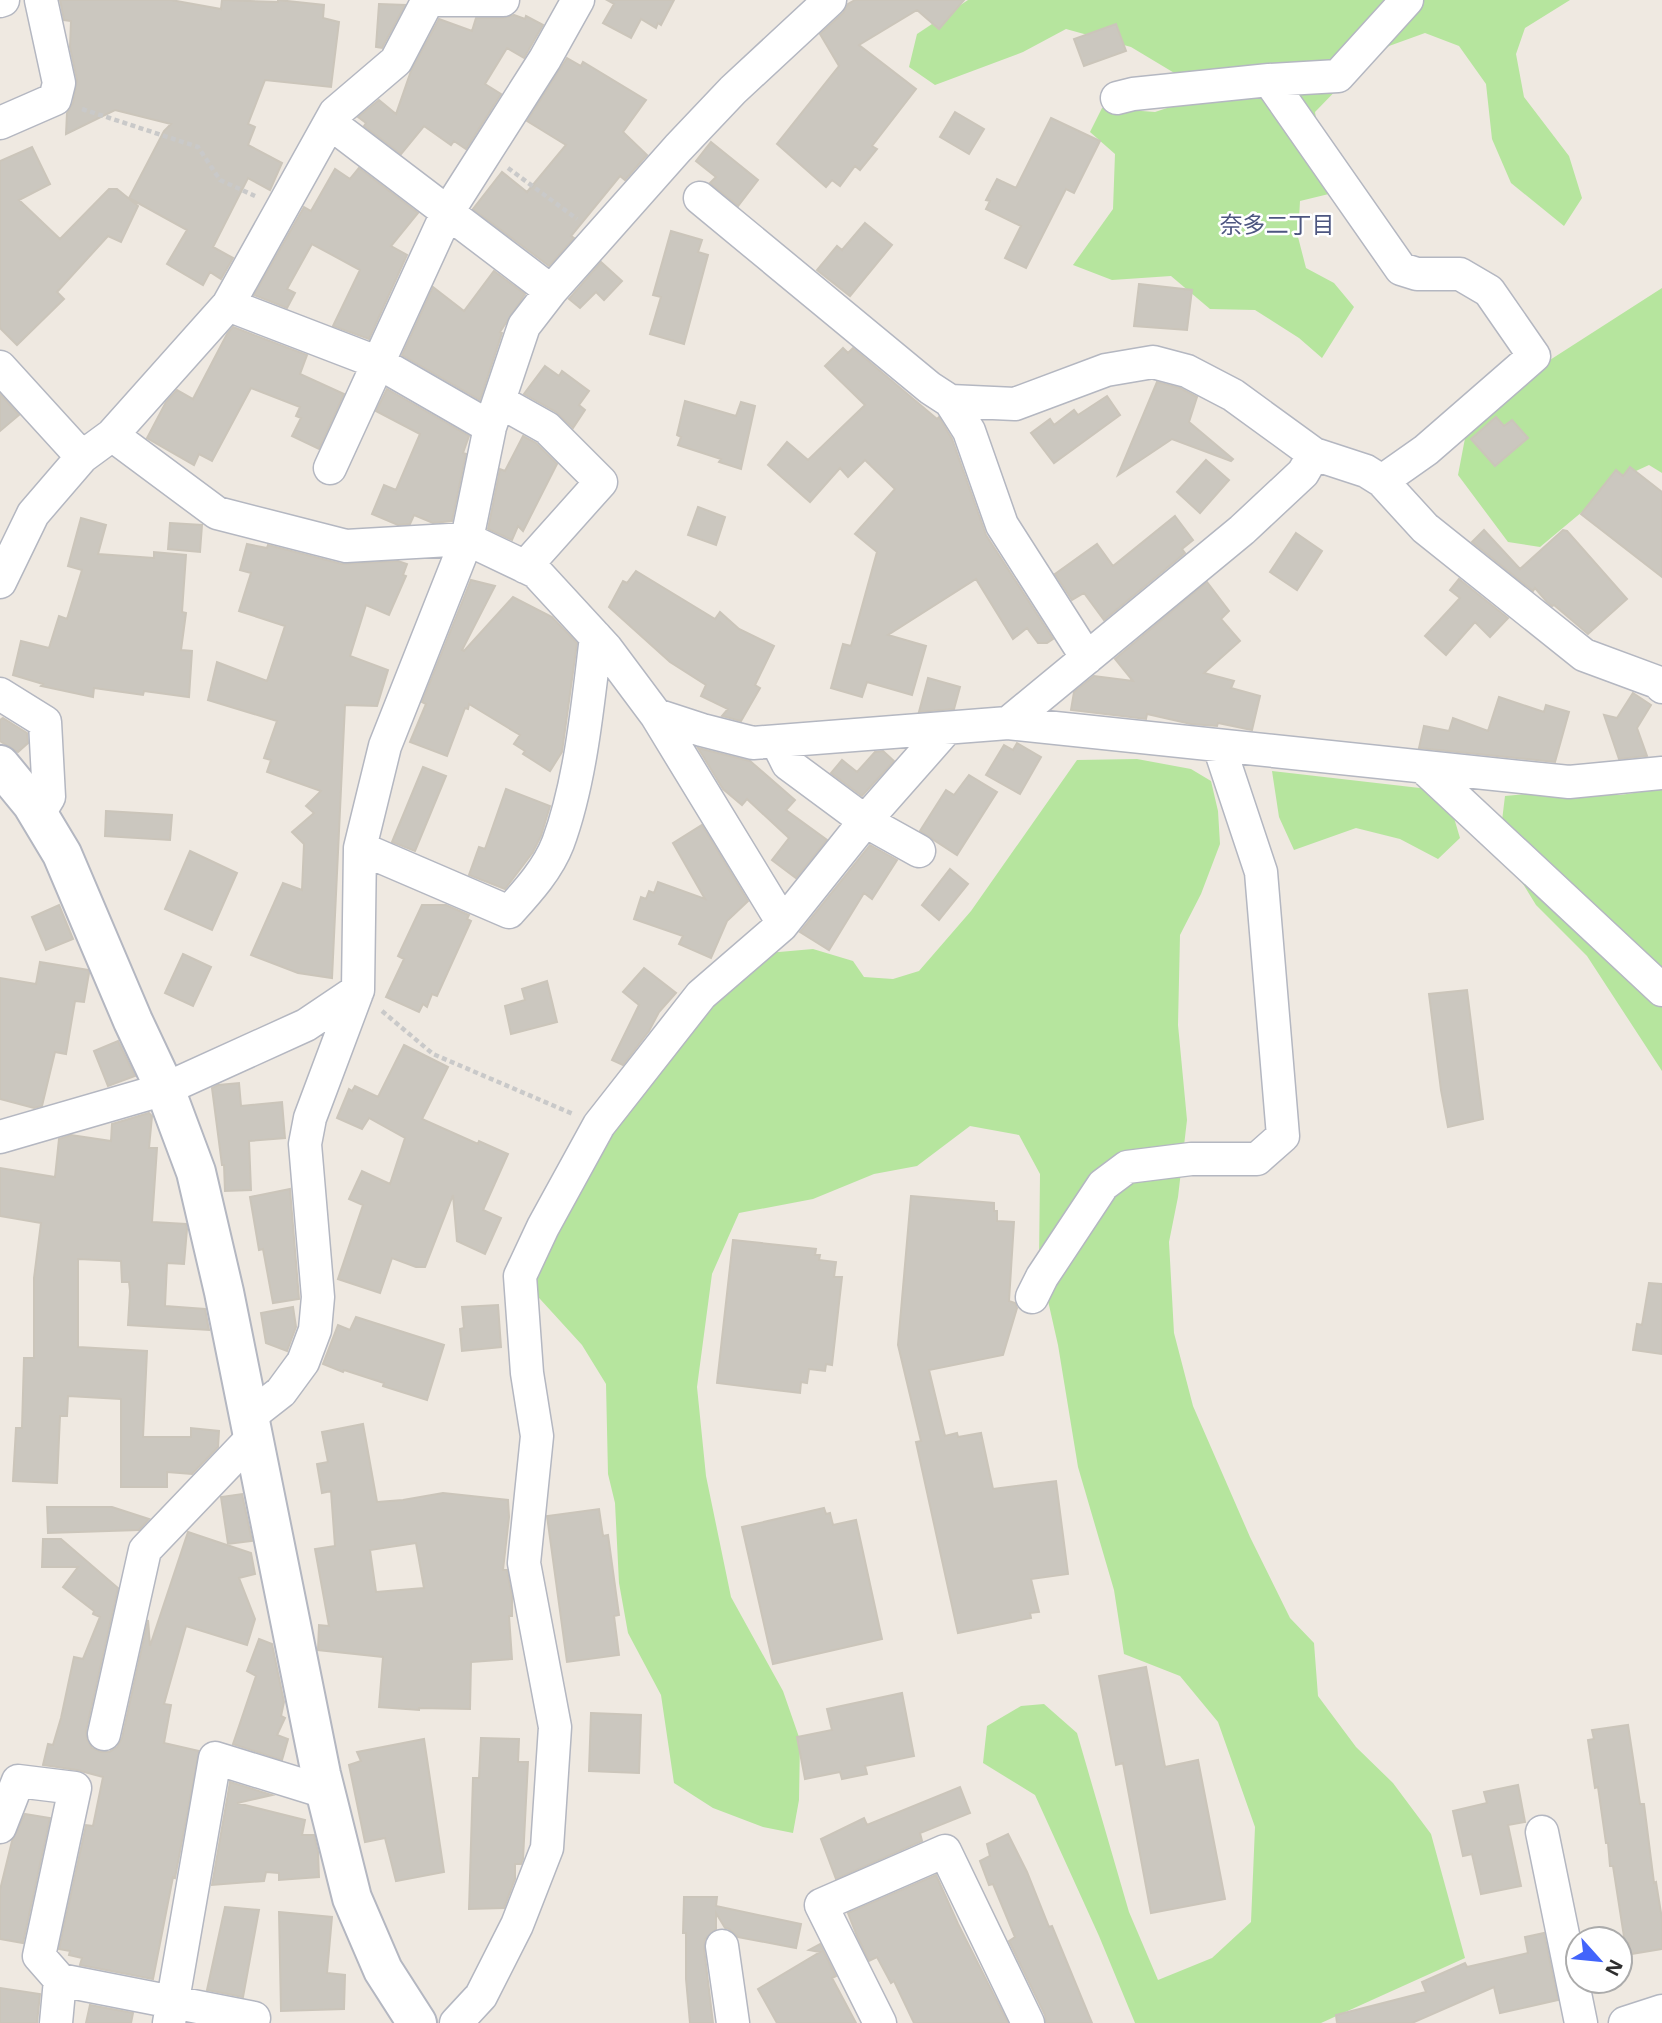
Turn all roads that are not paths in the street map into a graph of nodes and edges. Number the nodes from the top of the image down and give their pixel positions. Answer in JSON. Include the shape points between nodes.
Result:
{"nodes":[{"id":1,"x":41,"y":0,"type":"edge"},
{"id":2,"x":428,"y":0,"type":"edge"},
{"id":3,"x":503,"y":0,"type":"edge"},
{"id":4,"x":577,"y":0,"type":"edge"},
{"id":5,"x":830,"y":0,"type":"edge"},
{"id":6,"x":1407,"y":0,"type":"edge"},
{"id":7,"x":1269,"y":80,"type":"junction"},
{"id":8,"x":1117,"y":98,"type":"dead end"},
{"id":9,"x":0,"y":123,"type":"edge"},
{"id":10,"x":330,"y":123,"type":"junction"},
{"id":11,"x":700,"y":198,"type":"dead end"},
{"id":12,"x":447,"y":214,"type":"junction"},
{"id":13,"x":551,"y":291,"type":"junction"},
{"id":14,"x":228,"y":305,"type":"junction"},
{"id":15,"x":379,"y":363,"type":"junction"},
{"id":16,"x":0,"y":367,"type":"edge"},
{"id":17,"x":950,"y":401,"type":"junction"},
{"id":18,"x":494,"y":414,"type":"junction"},
{"id":19,"x":112,"y":435,"type":"junction"},
{"id":20,"x":1314,"y":454,"type":"junction"},
{"id":21,"x":82,"y":457,"type":"junction"},
{"id":22,"x":330,"y":468,"type":"dead end"},
{"id":23,"x":1382,"y":481,"type":"junction"},
{"id":24,"x":467,"y":539,"type":"junction"},
{"id":25,"x":525,"y":567,"type":"junction"},
{"id":26,"x":0,"y":582,"type":"edge"},
{"id":27,"x":596,"y":637,"type":"junction"},
{"id":28,"x":1087,"y":658,"type":"junction"},
{"id":29,"x":1662,"y":687,"type":"edge"},
{"id":30,"x":0,"y":694,"type":"edge"},
{"id":31,"x":656,"y":715,"type":"junction"},
{"id":32,"x":1008,"y":723,"type":"junction"},
{"id":33,"x":947,"y":728,"type":"junction"},
{"id":34,"x":777,"y":742,"type":"junction"},
{"id":35,"x":1219,"y":746,"type":"junction"},
{"id":36,"x":0,"y":765,"type":"edge"},
{"id":37,"x":1423,"y":767,"type":"junction"},
{"id":38,"x":1662,"y":773,"type":"edge"},
{"id":39,"x":38,"y":815,"type":"junction"},
{"id":40,"x":865,"y":821,"type":"junction"},
{"id":41,"x":360,"y":848,"type":"junction"},
{"id":42,"x":919,"y":851,"type":"dead end"},
{"id":43,"x":781,"y":926,"type":"junction"},
{"id":44,"x":358,"y":990,"type":"junction"},
{"id":45,"x":1662,"y":990,"type":"edge"},
{"id":46,"x":165,"y":1089,"type":"junction"},
{"id":47,"x":0,"y":1137,"type":"edge"},
{"id":48,"x":1032,"y":1297,"type":"dead end"},
{"id":49,"x":251,"y":1427,"type":"junction"},
{"id":50,"x":104,"y":1734,"type":"dead end"},
{"id":51,"x":325,"y":1792,"type":"junction"},
{"id":52,"x":0,"y":1826,"type":"edge"},
{"id":53,"x":1542,"y":1832,"type":"dead end"},
{"id":54,"x":722,"y":1947,"type":"dead end"},
{"id":55,"x":60,"y":1980,"type":"junction"},
{"id":56,"x":1662,"y":2011,"type":"edge"},
{"id":57,"x":172,"y":2013,"type":"edge"},
{"id":58,"x":56,"y":2023,"type":"edge"},
{"id":59,"x":252,"y":2023,"type":"edge"},
{"id":60,"x":417,"y":2023,"type":"edge"},
{"id":61,"x":456,"y":2023,"type":"edge"},
{"id":62,"x":733,"y":2023,"type":"edge"},
{"id":63,"x":880,"y":2023,"type":"edge"},
{"id":64,"x":1028,"y":2023,"type":"edge"},
{"id":65,"x":1581,"y":2023,"type":"edge"},
{"id":66,"x":1625,"y":2023,"type":"edge"}],
"edges":[{"from":1,"to":9,"type":"street","via":[[59,83],[55,99]]},
{"from":2,"to":3,"type":"street"},
{"from":2,"to":10,"type":"street","via":[[396,61],[335,113]]},
{"from":4,"to":12,"type":"street"},
{"from":5,"to":13,"type":"street","via":[[733,90]]},
{"from":6,"to":7,"type":"street","via":[[1338,76]]},
{"from":7,"to":8,"type":"street"},
{"from":7,"to":23,"type":"street","via":[[1401,269],[1417,274],[1460,274],[1489,291],[1534,356],[1426,450]]},
{"from":10,"to":12,"type":"street"},
{"from":10,"to":14,"type":"street"},
{"from":11,"to":17,"type":"street"},
{"from":12,"to":13,"type":"street"},
{"from":12,"to":15,"type":"street"},
{"from":13,"to":18,"type":"street","via":[[524,326]]},
{"from":14,"to":15,"type":"street"},
{"from":14,"to":19,"type":"street"},
{"from":15,"to":18,"type":"street"},
{"from":15,"to":22,"type":"street"},
{"from":16,"to":21,"type":"street"},
{"from":17,"to":20,"type":"street","via":[[1015,404],[1107,370],[1153,362],[1187,370],[1233,395]]},
{"from":17,"to":28,"type":"street","via":[[968,431],[1002,525]]},
{"from":18,"to":24,"type":"street"},
{"from":18,"to":25,"type":"street","via":[[547,428],[601,482]]},
{"from":19,"to":21,"type":"street"},
{"from":19,"to":24,"type":"street","via":[[217,513],[346,546]]},
{"from":20,"to":23,"type":"street"},
{"from":20,"to":28,"type":"street","via":[[1303,473],[1242,530]]},
{"from":21,"to":26,"type":"street","via":[[33,514]]},
{"from":23,"to":29,"type":"street","via":[[1425,528],[1584,655]]},
{"from":24,"to":25,"type":"street"},
{"from":24,"to":41,"type":"street","via":[[385,746]]},
{"from":25,"to":27,"type":"street","via":[[536,572]]},
{"from":27,"to":31,"type":"street"},
{"from":27,"to":41,"type":"street","via":[[575,777],[558,844],[535,884],[509,912]]},
{"from":28,"to":32,"type":"street"},
{"from":30,"to":39,"type":"street","via":[[45,722],[49,797]]},
{"from":31,"to":34,"type":"street","via":[[753,743]]},
{"from":31,"to":43,"type":"street"},
{"from":32,"to":33,"type":"street"},
{"from":32,"to":35,"type":"street"},
{"from":33,"to":34,"type":"street"},
{"from":33,"to":40,"type":"street"},
{"from":34,"to":40,"type":"street","via":[[788,764]]},
{"from":35,"to":37,"type":"street"},
{"from":35,"to":48,"type":"street","via":[[1261,872],[1283,1136],[1257,1159],[1191,1159],[1126,1167],[1103,1185]]},
{"from":36,"to":39,"type":"street"},
{"from":37,"to":38,"type":"street","via":[[1569,782]]},
{"from":37,"to":45,"type":"street"},
{"from":39,"to":46,"type":"street","via":[[62,853]]},
{"from":40,"to":42,"type":"street"},
{"from":40,"to":43,"type":"street"},
{"from":41,"to":44,"type":"street"},
{"from":43,"to":61,"type":"street","via":[[701,995],[599,1125],[520,1276],[537,1436],[524,1563],[555,1727],[547,1848],[517,1925],[481,1996]]},
{"from":44,"to":46,"type":"street","via":[[306,1025]]},
{"from":44,"to":49,"type":"street","via":[[310,1118],[305,1144],[318,1297],[315,1330],[303,1362]]},
{"from":46,"to":47,"type":"street"},
{"from":46,"to":49,"type":"street","via":[[196,1172]]},
{"from":49,"to":50,"type":"street","via":[[145,1550]]},
{"from":49,"to":51,"type":"street"},
{"from":51,"to":57,"type":"street","via":[[215,1758]]},
{"from":51,"to":60,"type":"street","via":[[352,1898],[383,1970]]},
{"from":52,"to":55,"type":"street","via":[[18,1781],[75,1788],[39,1956]]},
{"from":53,"to":65,"type":"street"},
{"from":54,"to":62,"type":"street"},
{"from":55,"to":57,"type":"street"},
{"from":55,"to":58,"type":"street"},
{"from":56,"to":66,"type":"street"},
{"from":57,"to":59,"type":"street","via":[[254,2018]]},
{"from":63,"to":64,"type":"street","via":[[821,1905],[945,1851]]}]}
